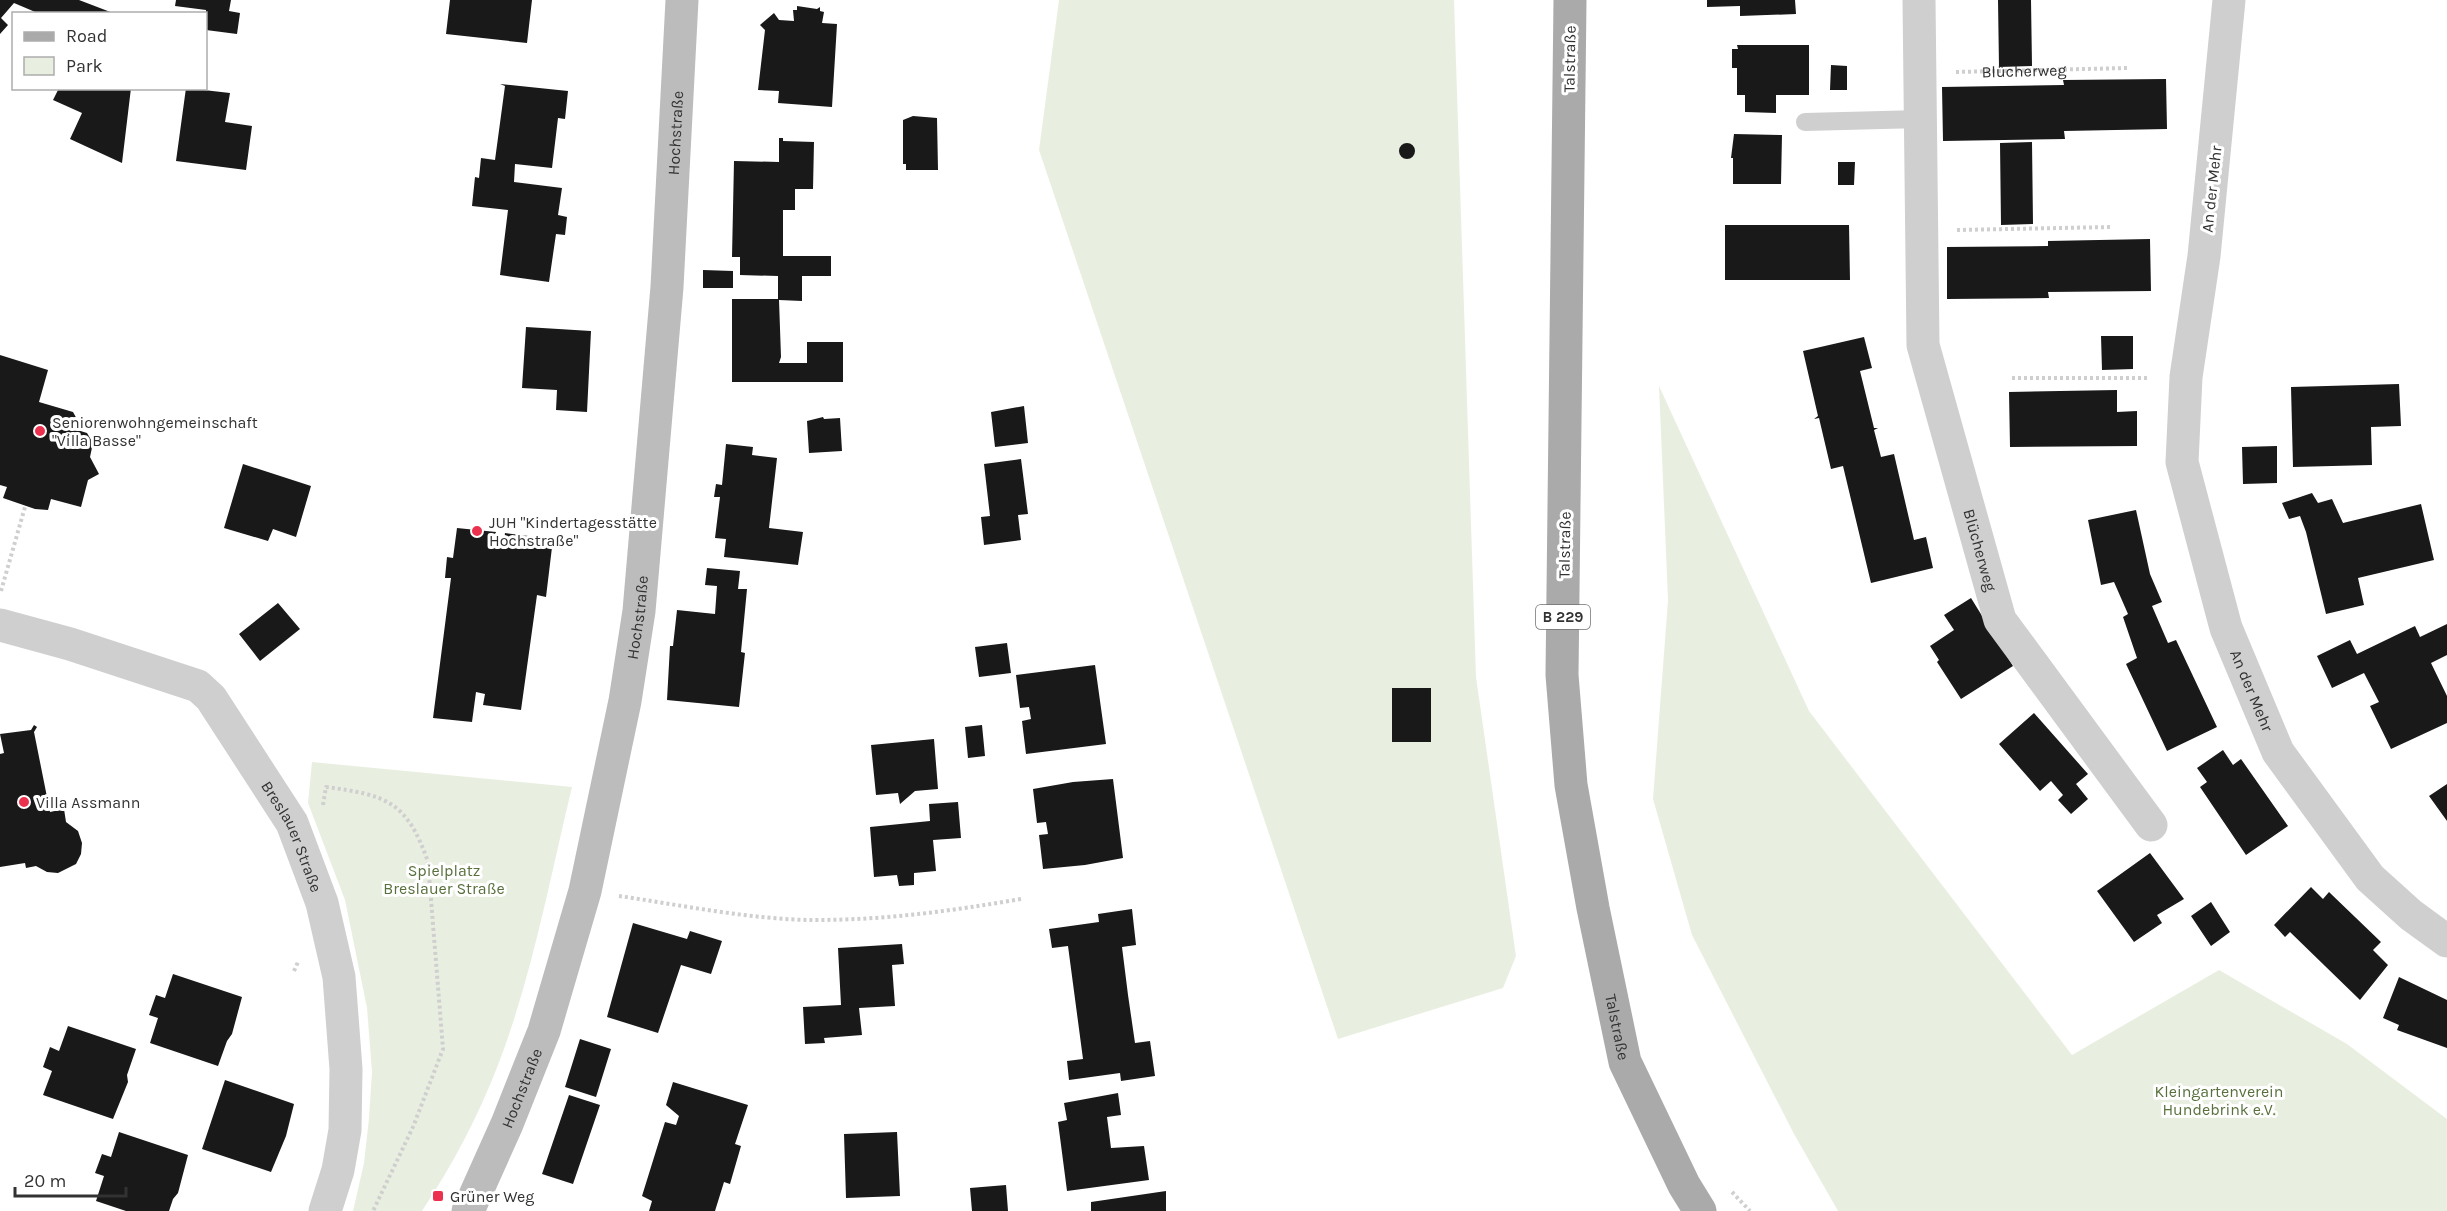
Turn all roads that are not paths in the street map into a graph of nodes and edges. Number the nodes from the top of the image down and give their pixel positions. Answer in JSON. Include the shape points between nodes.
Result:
{"nodes":[{"id":1,"x":682,"y":0,"type":"edge"},
{"id":2,"x":1570,"y":0,"type":"edge"},
{"id":3,"x":1919,"y":0,"type":"edge"},
{"id":4,"x":2229,"y":0,"type":"edge"},
{"id":5,"x":1920,"y":119,"type":"junction"},
{"id":6,"x":1805,"y":122,"type":"dead end"},
{"id":7,"x":0,"y":625,"type":"edge"},
{"id":8,"x":2151,"y":825,"type":"dead end"},
{"id":9,"x":2447,"y":941,"type":"edge"},
{"id":10,"x":325,"y":1211,"type":"edge"},
{"id":11,"x":468,"y":1211,"type":"edge"},
{"id":12,"x":1700,"y":1211,"type":"edge"}],
"edges":[{"from":1,"to":11,"type":"main road","name":"Hochstraße","via":[[668,287],[639,611],[623,711],[585,891],[544,1031]]},
{"from":2,"to":12,"type":"main road","name":"Talstraße","number":"B 229","via":[[1562,675],[1571,785],[1625,1062]]},
{"from":3,"to":5,"type":"street","name":"Blücherweg"},
{"from":4,"to":9,"type":"street","name":"An der Mehr","via":[[2204,256],[2186,378],[2182,462],[2226,628],[2278,752],[2370,878]]},
{"from":5,"to":6,"type":"lane"},
{"from":5,"to":8,"type":"street","name":"Blücherweg","via":[[1923,345],[2000,620]]},
{"from":7,"to":10,"type":"street","name":"Breslauer Straße","via":[[198,686],[211,698],[292,824],[322,903],[339,977],[346,1069],[345,1130]]}]}
